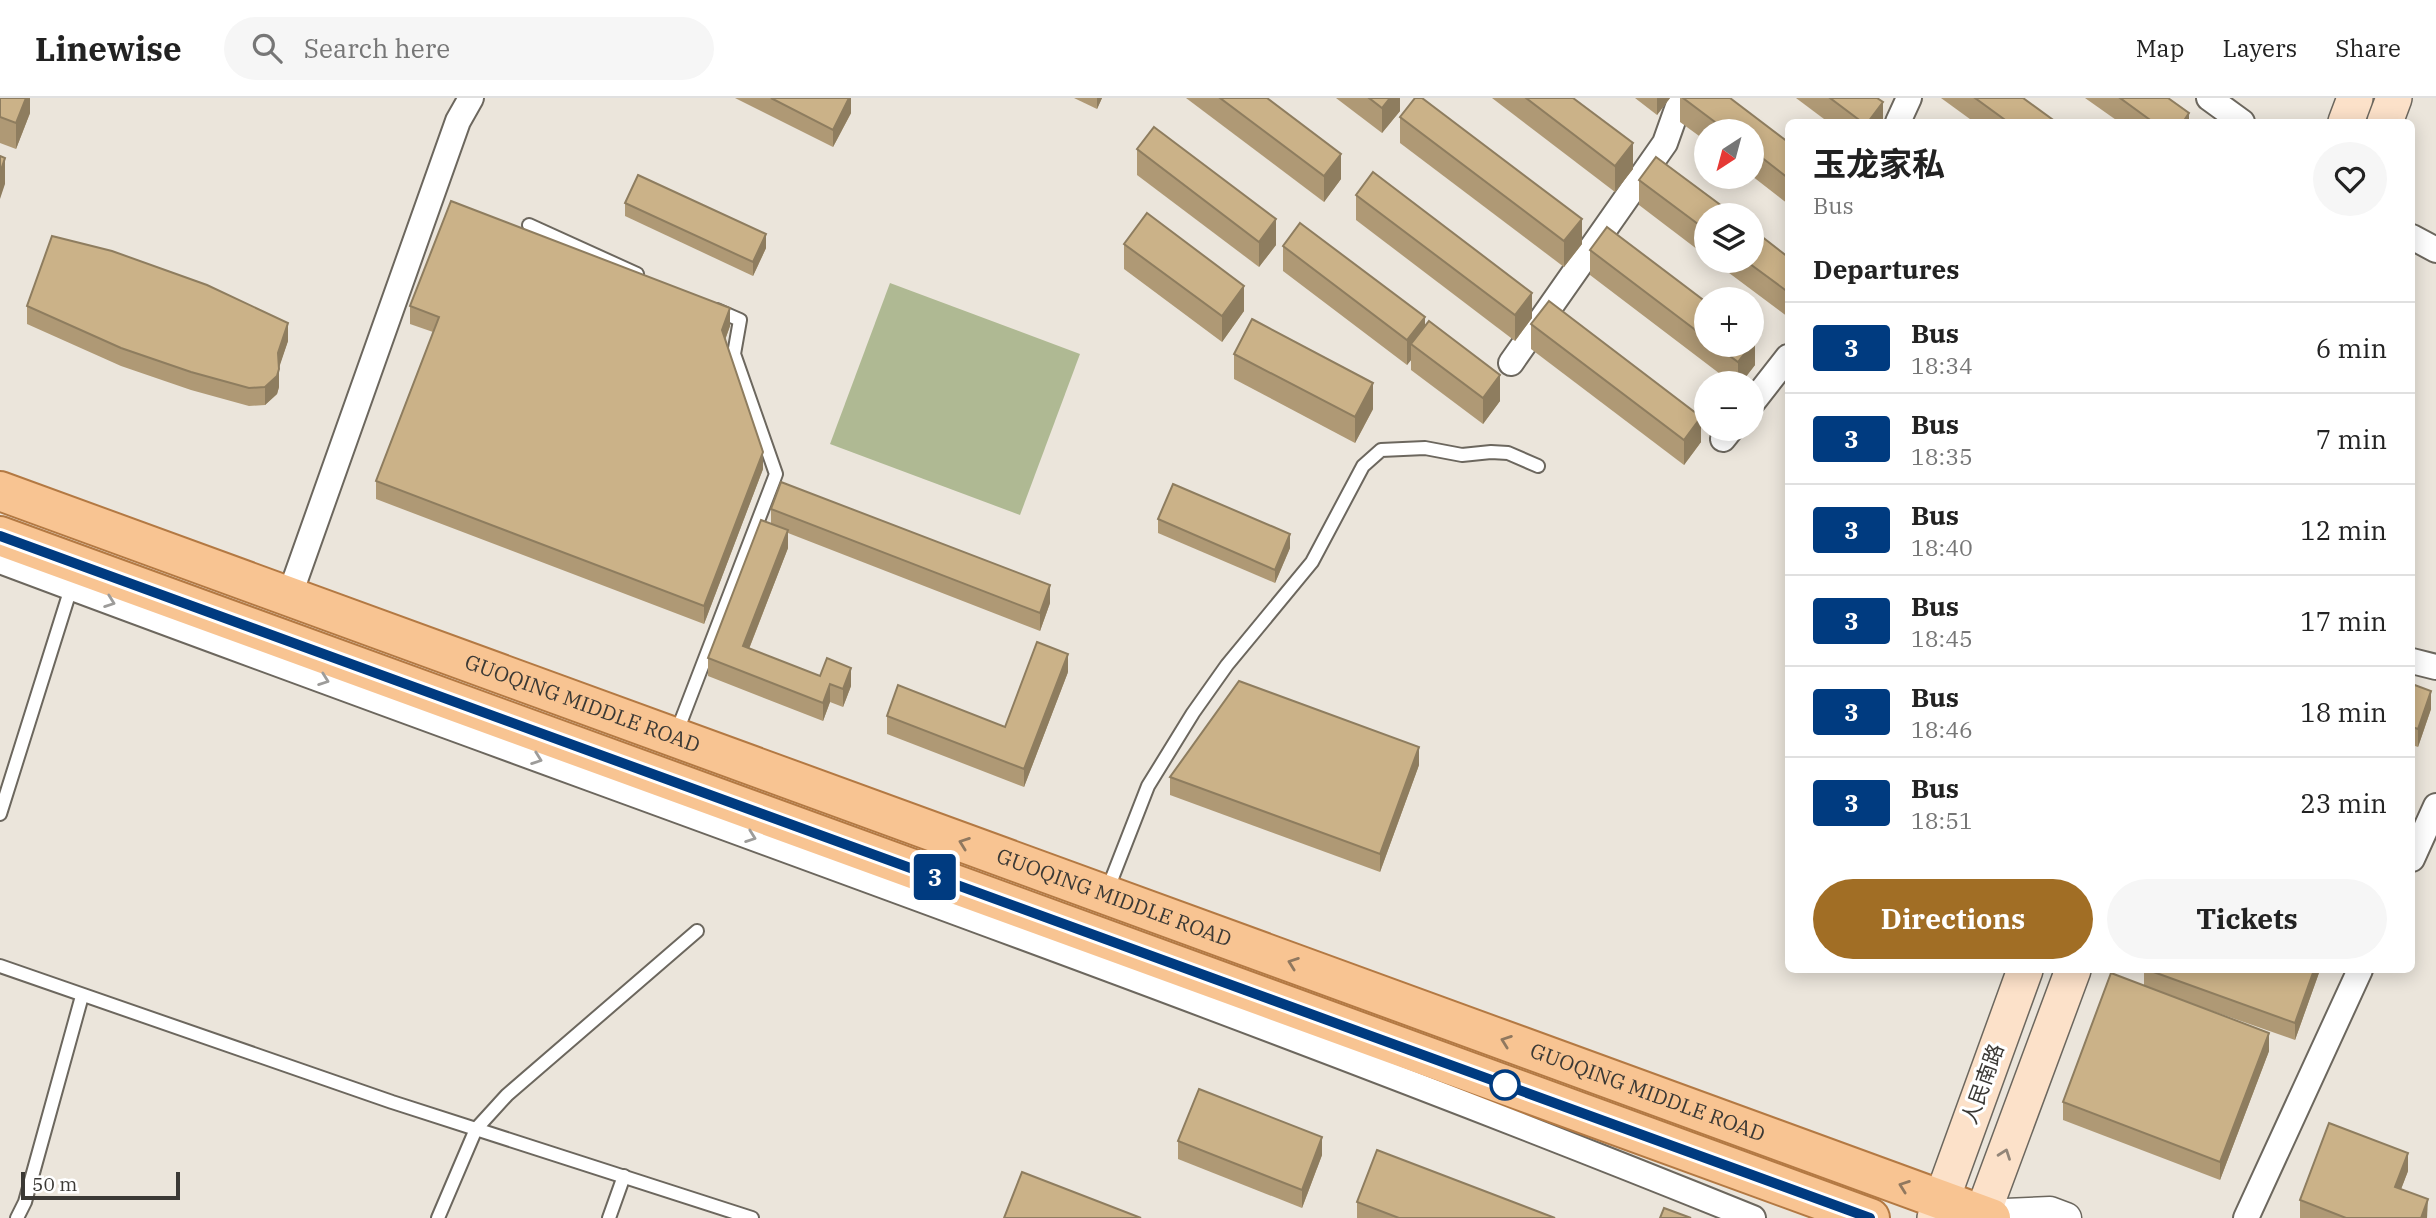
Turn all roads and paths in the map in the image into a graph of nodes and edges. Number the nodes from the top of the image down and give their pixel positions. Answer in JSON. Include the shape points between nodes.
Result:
{"nodes":[{"id":1,"x":471,"y":98,"type":"edge"},
{"id":2,"x":1681,"y":98,"type":"edge"},
{"id":3,"x":1909,"y":98,"type":"edge"},
{"id":4,"x":2209,"y":98,"type":"edge"},
{"id":5,"x":2355,"y":98,"type":"edge"},
{"id":6,"x":2394,"y":98,"type":"edge"},
{"id":7,"x":1899,"y":119,"type":"edge"},
{"id":8,"x":2238,"y":119,"type":"edge"},
{"id":9,"x":2347,"y":119,"type":"edge"},
{"id":10,"x":2386,"y":119,"type":"edge"},
{"id":11,"x":529,"y":225,"type":"dead end"},
{"id":12,"x":2415,"y":239,"type":"edge"},
{"id":13,"x":2436,"y":250,"type":"edge"},
{"id":14,"x":653,"y":281,"type":"edge"},
{"id":15,"x":703,"y":304,"type":"edge"},
{"id":16,"x":1785,"y":361,"type":"edge"},
{"id":17,"x":1511,"y":363,"type":"dead end"},
{"id":18,"x":1764,"y":388,"type":"edge"},
{"id":19,"x":1538,"y":466,"type":"dead end"},
{"id":20,"x":0,"y":491,"type":"edge"},
{"id":21,"x":0,"y":536,"type":"edge"},
{"id":22,"x":0,"y":561,"type":"edge"},
{"id":23,"x":71,"y":588,"type":"junction"},
{"id":24,"x":289,"y":597,"type":"junction"},
{"id":25,"x":2415,"y":662,"type":"edge"},
{"id":26,"x":2436,"y":667,"type":"edge"},
{"id":27,"x":674,"y":737,"type":"junction"},
{"id":28,"x":2436,"y":806,"type":"edge"},
{"id":29,"x":0,"y":814,"type":"edge"},
{"id":30,"x":2415,"y":852,"type":"edge"},
{"id":31,"x":1106,"y":895,"type":"junction"},
{"id":32,"x":697,"y":931,"type":"dead end"},
{"id":33,"x":0,"y":966,"type":"edge"},
{"id":34,"x":2024,"y":973,"type":"edge"},
{"id":35,"x":2072,"y":973,"type":"edge"},
{"id":36,"x":2359,"y":973,"type":"edge"},
{"id":37,"x":82,"y":996,"type":"junction"},
{"id":38,"x":476,"y":1129,"type":"junction"},
{"id":39,"x":624,"y":1176,"type":"junction"},
{"id":40,"x":1938,"y":1209,"type":"edge"},
{"id":41,"x":1985,"y":1217,"type":"edge"},
{"id":42,"x":17,"y":1218,"type":"edge"},
{"id":43,"x":438,"y":1218,"type":"edge"},
{"id":44,"x":609,"y":1218,"type":"edge"},
{"id":45,"x":752,"y":1218,"type":"edge"},
{"id":46,"x":1753,"y":1218,"type":"edge"},
{"id":47,"x":1870,"y":1218,"type":"edge"},
{"id":48,"x":2066,"y":1218,"type":"edge"},
{"id":49,"x":2246,"y":1218,"type":"edge"}],
"edges":[{"from":1,"to":24,"type":"street","via":[[458,121]]},
{"from":2,"to":17,"type":"street","via":[[1665,143]]},
{"from":3,"to":7,"type":"street"},
{"from":4,"to":8,"type":"street"},
{"from":5,"to":9,"type":"main road"},
{"from":6,"to":10,"type":"main road"},
{"from":11,"to":14,"type":"lane"},
{"from":12,"to":13,"type":"street"},
{"from":15,"to":27,"type":"lane","via":[[740,320],[734,354],[776,474]]},
{"from":16,"to":18,"type":"street"},
{"from":19,"to":31,"type":"lane","via":[[1508,453],[1462,455],[1425,448],[1381,450],[1363,466],[1312,562],[1227,665],[1148,786]]},
{"from":20,"to":24,"type":"main road","name":"GUOQING MIDDLE ROAD"},
{"from":21,"to":47,"type":"main road","name":"GUOQING MIDDLE ROAD"},
{"from":22,"to":23,"type":"street"},
{"from":23,"to":29,"type":"lane"},
{"from":23,"to":46,"type":"street","one_way":true,"via":[[1134,979]]},
{"from":24,"to":27,"type":"main road","name":"GUOQING MIDDLE ROAD"},
{"from":25,"to":26,"type":"street"},
{"from":31,"to":27,"type":"main road","name":"GUOQING MIDDLE ROAD","one_way":true},
{"from":28,"to":30,"type":"street"},
{"from":40,"to":31,"type":"main road","name":"GUOQING MIDDLE ROAD","one_way":true},
{"from":32,"to":38,"type":"lane","via":[[507,1095]]},
{"from":33,"to":37,"type":"lane"},
{"from":34,"to":40,"type":"main road","name":"人民南路"},
{"from":41,"to":35,"type":"main road","one_way":true},
{"from":36,"to":49,"type":"street"},
{"from":37,"to":38,"type":"lane"},
{"from":37,"to":42,"type":"lane"},
{"from":38,"to":39,"type":"lane"},
{"from":38,"to":43,"type":"lane"},
{"from":39,"to":44,"type":"lane"},
{"from":39,"to":45,"type":"lane"},
{"from":40,"to":41,"type":"main road","name":"GUOQING MIDDLE ROAD"},
{"from":41,"to":48,"type":"street","via":[[2050,1212]]}]}
